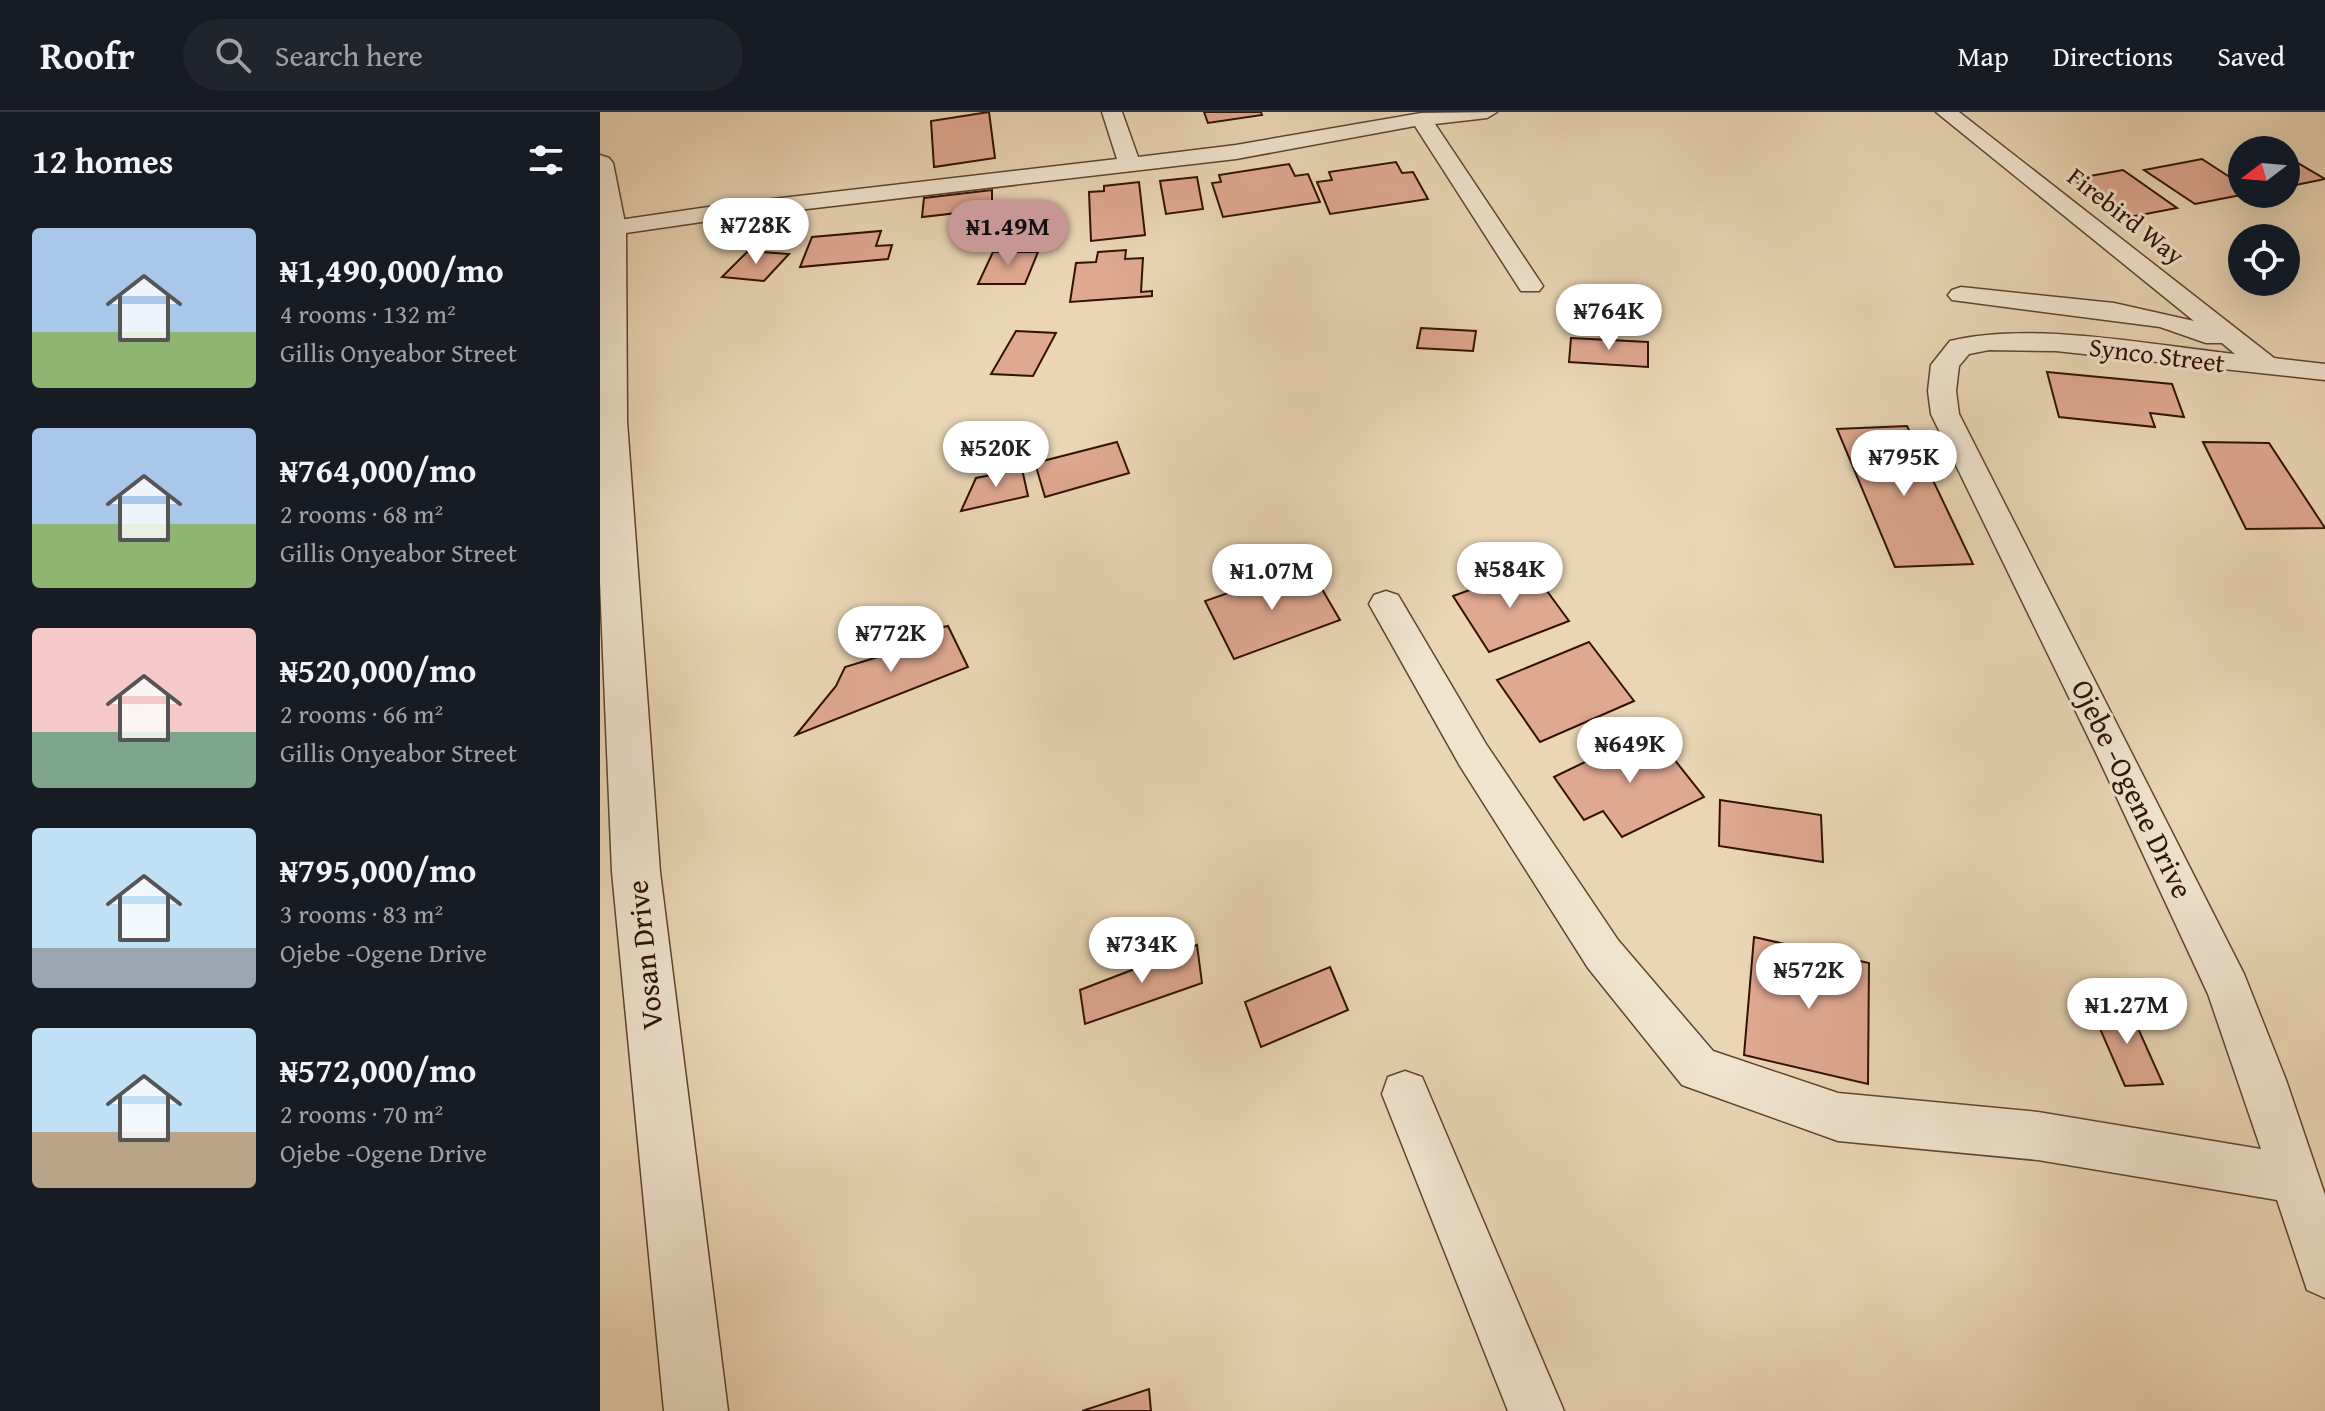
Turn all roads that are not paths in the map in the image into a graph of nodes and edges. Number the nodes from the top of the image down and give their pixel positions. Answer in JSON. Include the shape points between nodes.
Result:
{"nodes":[{"id":1,"x":1112,"y":112,"type":"edge"},
{"id":2,"x":1299,"y":112,"type":"edge"},
{"id":3,"x":1487,"y":112,"type":"edge"},
{"id":4,"x":1946,"y":112,"type":"edge"},
{"id":5,"x":1421,"y":119,"type":"junction"},
{"id":6,"x":1313,"y":140,"type":"junction"},
{"id":7,"x":600,"y":163,"type":"edge"},
{"id":8,"x":1130,"y":165,"type":"junction"},
{"id":9,"x":612,"y":228,"type":"junction"},
{"id":10,"x":1530,"y":286,"type":"dead end"},
{"id":11,"x":1961,"y":295,"type":"dead end"},
{"id":12,"x":1989,"y":342,"type":"joint"},
{"id":13,"x":2237,"y":345,"type":"junction"},
{"id":14,"x":2269,"y":368,"type":"junction"},
{"id":15,"x":2325,"y":372,"type":"edge"},
{"id":16,"x":606,"y":400,"type":"edge"},
{"id":17,"x":1386,"y":604,"type":"dead end"},
{"id":18,"x":1405,"y":1094,"type":"dead end"},
{"id":19,"x":2295,"y":1179,"type":"junction"},
{"id":20,"x":2325,"y":1272,"type":"edge"},
{"id":21,"x":696,"y":1411,"type":"edge"},
{"id":22,"x":1536,"y":1411,"type":"edge"}],
"edges":[{"from":1,"to":8,"type":"street"},
{"from":2,"to":6,"type":"street"},
{"from":3,"to":5,"type":"street"},
{"from":4,"to":13,"type":"street","name":"Firebird Way"},
{"from":5,"to":6,"type":"street"},
{"from":5,"to":10,"type":"street"},
{"from":6,"to":8,"type":"street"},
{"from":7,"to":9,"type":"street","name":"Vosan Drive"},
{"from":8,"to":9,"type":"street"},
{"from":9,"to":16,"type":"street","name":"Vosan Drive"},
{"from":11,"to":13,"type":"street","via":[[2165,320]]},
{"from":12,"to":14,"type":"street","name":"Synco Street","via":[[2056,343]]},
{"from":12,"to":19,"type":"street","name":"Ojebe -Ogene Drive","via":[[1960,347],[1945,365],[1945,414],[2215,961],[2263,1080]]},
{"from":13,"to":14,"type":"street","name":"Firebird Way"},
{"from":14,"to":15,"type":"street","name":"Synco Street"},
{"from":16,"to":21,"type":"street","name":"Vosan Drive","via":[[636,872]]},
{"from":17,"to":19,"type":"street","via":[[1473,755],[1603,954],[1698,1069],[1838,1117],[2038,1136]]},
{"from":18,"to":22,"type":"street"},
{"from":19,"to":20,"type":"street","name":"Ojebe -Ogene Drive"}]}
